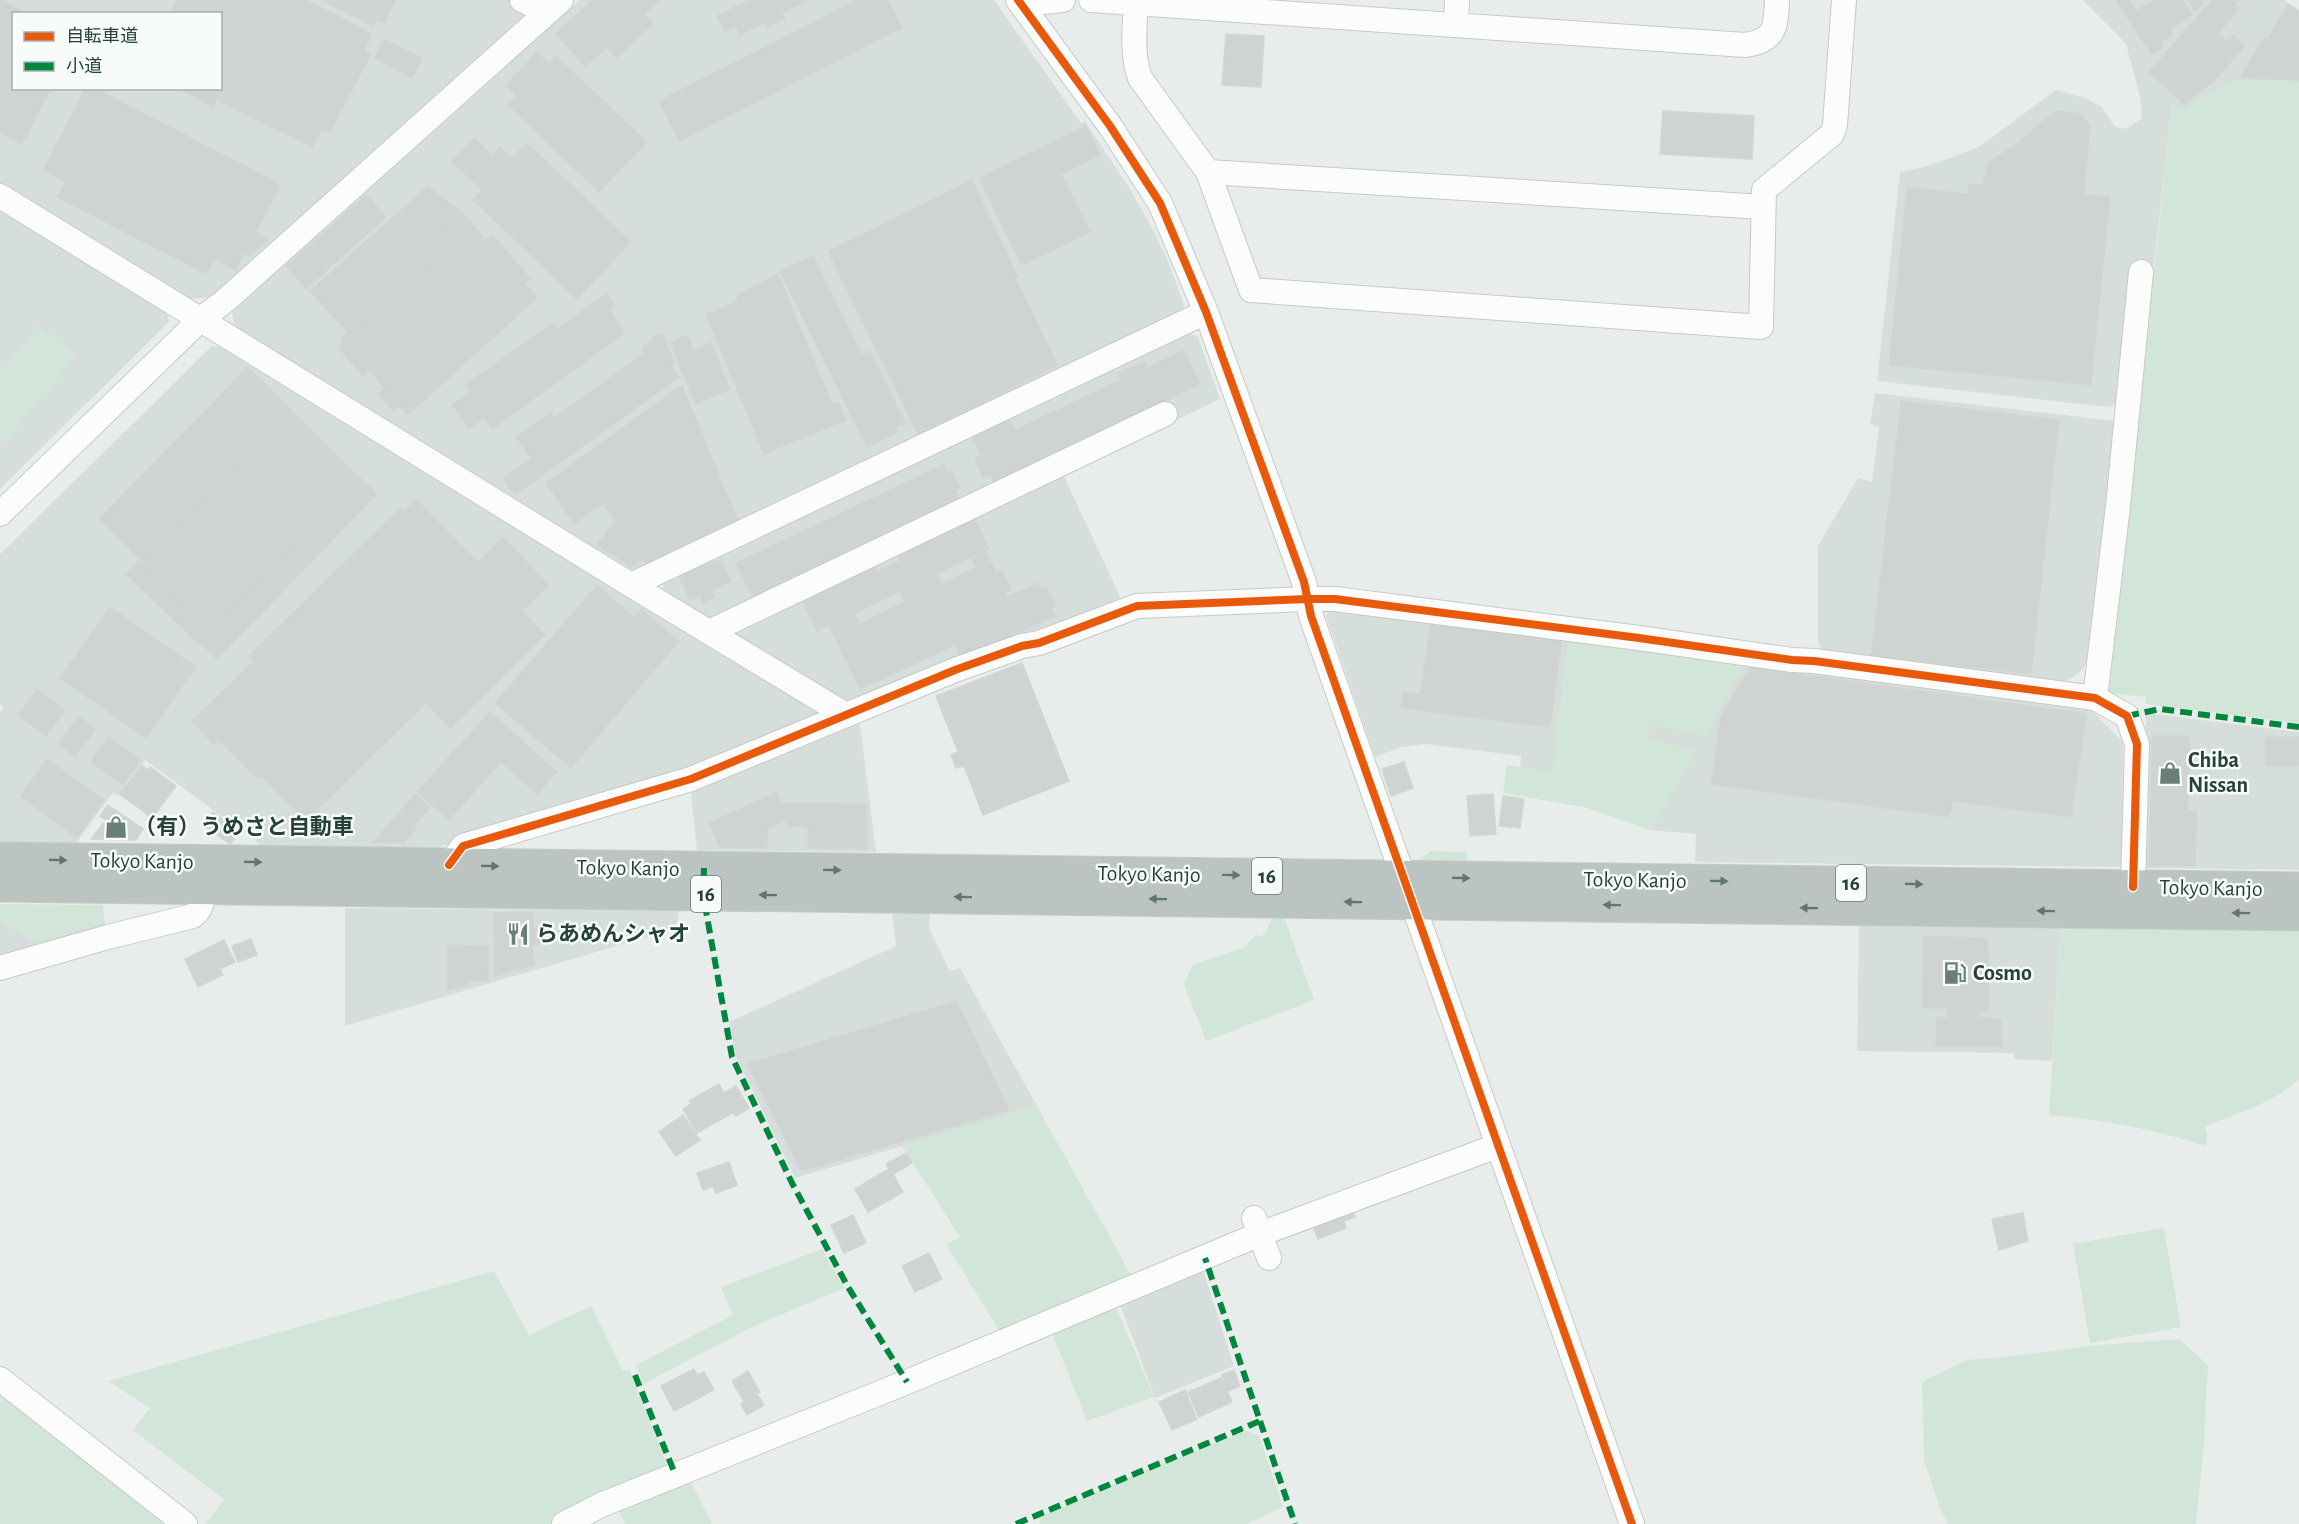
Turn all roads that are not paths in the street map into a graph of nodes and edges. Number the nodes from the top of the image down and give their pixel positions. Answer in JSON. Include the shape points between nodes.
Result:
{"nodes":[{"id":1,"x":522,"y":0,"type":"edge"},
{"id":2,"x":1063,"y":0,"type":"edge"},
{"id":3,"x":1091,"y":0,"type":"edge"},
{"id":4,"x":1457,"y":0,"type":"edge"},
{"id":5,"x":1778,"y":0,"type":"edge"},
{"id":6,"x":1844,"y":0,"type":"edge"},
{"id":7,"x":1019,"y":2,"type":"edge"},
{"id":8,"x":1136,"y":2,"type":"edge"},
{"id":9,"x":554,"y":6,"type":"edge"},
{"id":10,"x":1456,"y":25,"type":"junction"},
{"id":11,"x":1208,"y":172,"type":"junction"},
{"id":12,"x":0,"y":196,"type":"edge"},
{"id":13,"x":1763,"y":207,"type":"junction"},
{"id":14,"x":2141,"y":272,"type":"dead end"},
{"id":15,"x":1206,"y":312,"type":"junction"},
{"id":16,"x":201,"y":319,"type":"junction"},
{"id":17,"x":1165,"y":414,"type":"dead end"},
{"id":18,"x":0,"y":514,"type":"edge"},
{"id":19,"x":631,"y":585,"type":"junction"},
{"id":20,"x":1307,"y":599,"type":"junction"},
{"id":21,"x":709,"y":632,"type":"junction"},
{"id":22,"x":2095,"y":698,"type":"junction"},
{"id":23,"x":846,"y":715,"type":"junction"},
{"id":24,"x":0,"y":859,"type":"edge"},
{"id":25,"x":449,"y":865,"type":"junction"},
{"id":26,"x":203,"y":875,"type":"junction"},
{"id":27,"x":0,"y":885,"type":"edge"},
{"id":28,"x":2133,"y":887,"type":"junction"},
{"id":29,"x":2299,"y":889,"type":"edge"},
{"id":30,"x":1407,"y":890,"type":"junction"},
{"id":31,"x":2299,"y":914,"type":"edge"},
{"id":32,"x":0,"y":968,"type":"edge"},
{"id":33,"x":1497,"y":1146,"type":"junction"},
{"id":34,"x":1257,"y":1226,"type":"junction"},
{"id":35,"x":1269,"y":1258,"type":"dead end"},
{"id":36,"x":0,"y":1379,"type":"edge"},
{"id":37,"x":185,"y":1524,"type":"edge"},
{"id":38,"x":564,"y":1524,"type":"edge"},
{"id":39,"x":1632,"y":1524,"type":"edge"}],
"edges":[{"from":1,"to":9,"type":"street"},
{"from":2,"to":7,"type":"street"},
{"from":3,"to":8,"type":"street"},
{"from":4,"to":10,"type":"street"},
{"from":5,"to":10,"type":"street","via":[[1776,27],[1758,43],[1745,45]]},
{"from":6,"to":13,"type":"street","via":[[1835,125],[1827,139],[1764,190]]},
{"from":7,"to":15,"type":"street","via":[[1110,126],[1160,203]]},
{"from":8,"to":10,"type":"street"},
{"from":8,"to":11,"type":"street","via":[[1134,51],[1140,78]]},
{"from":9,"to":16,"type":"street"},
{"from":11,"to":13,"type":"street"},
{"from":11,"to":13,"type":"street","via":[[1251,290],[1761,327]]},
{"from":12,"to":16,"type":"street"},
{"from":14,"to":22,"type":"street"},
{"from":15,"to":19,"type":"street"},
{"from":15,"to":20,"type":"street"},
{"from":16,"to":18,"type":"street"},
{"from":16,"to":19,"type":"street"},
{"from":17,"to":21,"type":"street"},
{"from":19,"to":21,"type":"street"},
{"from":20,"to":22,"type":"street","via":[[1506,620]]},
{"from":20,"to":23,"type":"street","via":[[1137,606],[966,666]]},
{"from":20,"to":30,"type":"street"},
{"from":21,"to":23,"type":"street"},
{"from":22,"to":28,"type":"street","via":[[2127,716],[2137,744]]},
{"from":23,"to":25,"type":"street","via":[[691,779],[463,846]]},
{"from":24,"to":26,"type":"highway","name":"Tokyo Kanjo","number":"16","one_way":true},
{"from":26,"to":25,"type":"highway","name":"Tokyo Kanjo","number":"16","one_way":true},
{"from":25,"to":30,"type":"highway","name":"Tokyo Kanjo","number":"16","one_way":true},
{"from":26,"to":27,"type":"highway","name":"Tokyo Kanjo","number":"16"},
{"from":30,"to":26,"type":"highway","name":"Tokyo Kanjo","number":"16","one_way":true},
{"from":26,"to":32,"type":"street","via":[[201,908],[193,916]]},
{"from":28,"to":29,"type":"highway","name":"Tokyo Kanjo","number":"16"},
{"from":30,"to":28,"type":"highway","name":"Tokyo Kanjo","number":"16","one_way":true},
{"from":31,"to":30,"type":"highway","name":"Tokyo Kanjo","number":"16","one_way":true},
{"from":30,"to":33,"type":"street"},
{"from":33,"to":34,"type":"street"},
{"from":33,"to":39,"type":"street"},
{"from":34,"to":35,"type":"street"},
{"from":34,"to":38,"type":"street","via":[[908,1383],[601,1504]]},
{"from":36,"to":37,"type":"street"}]}
